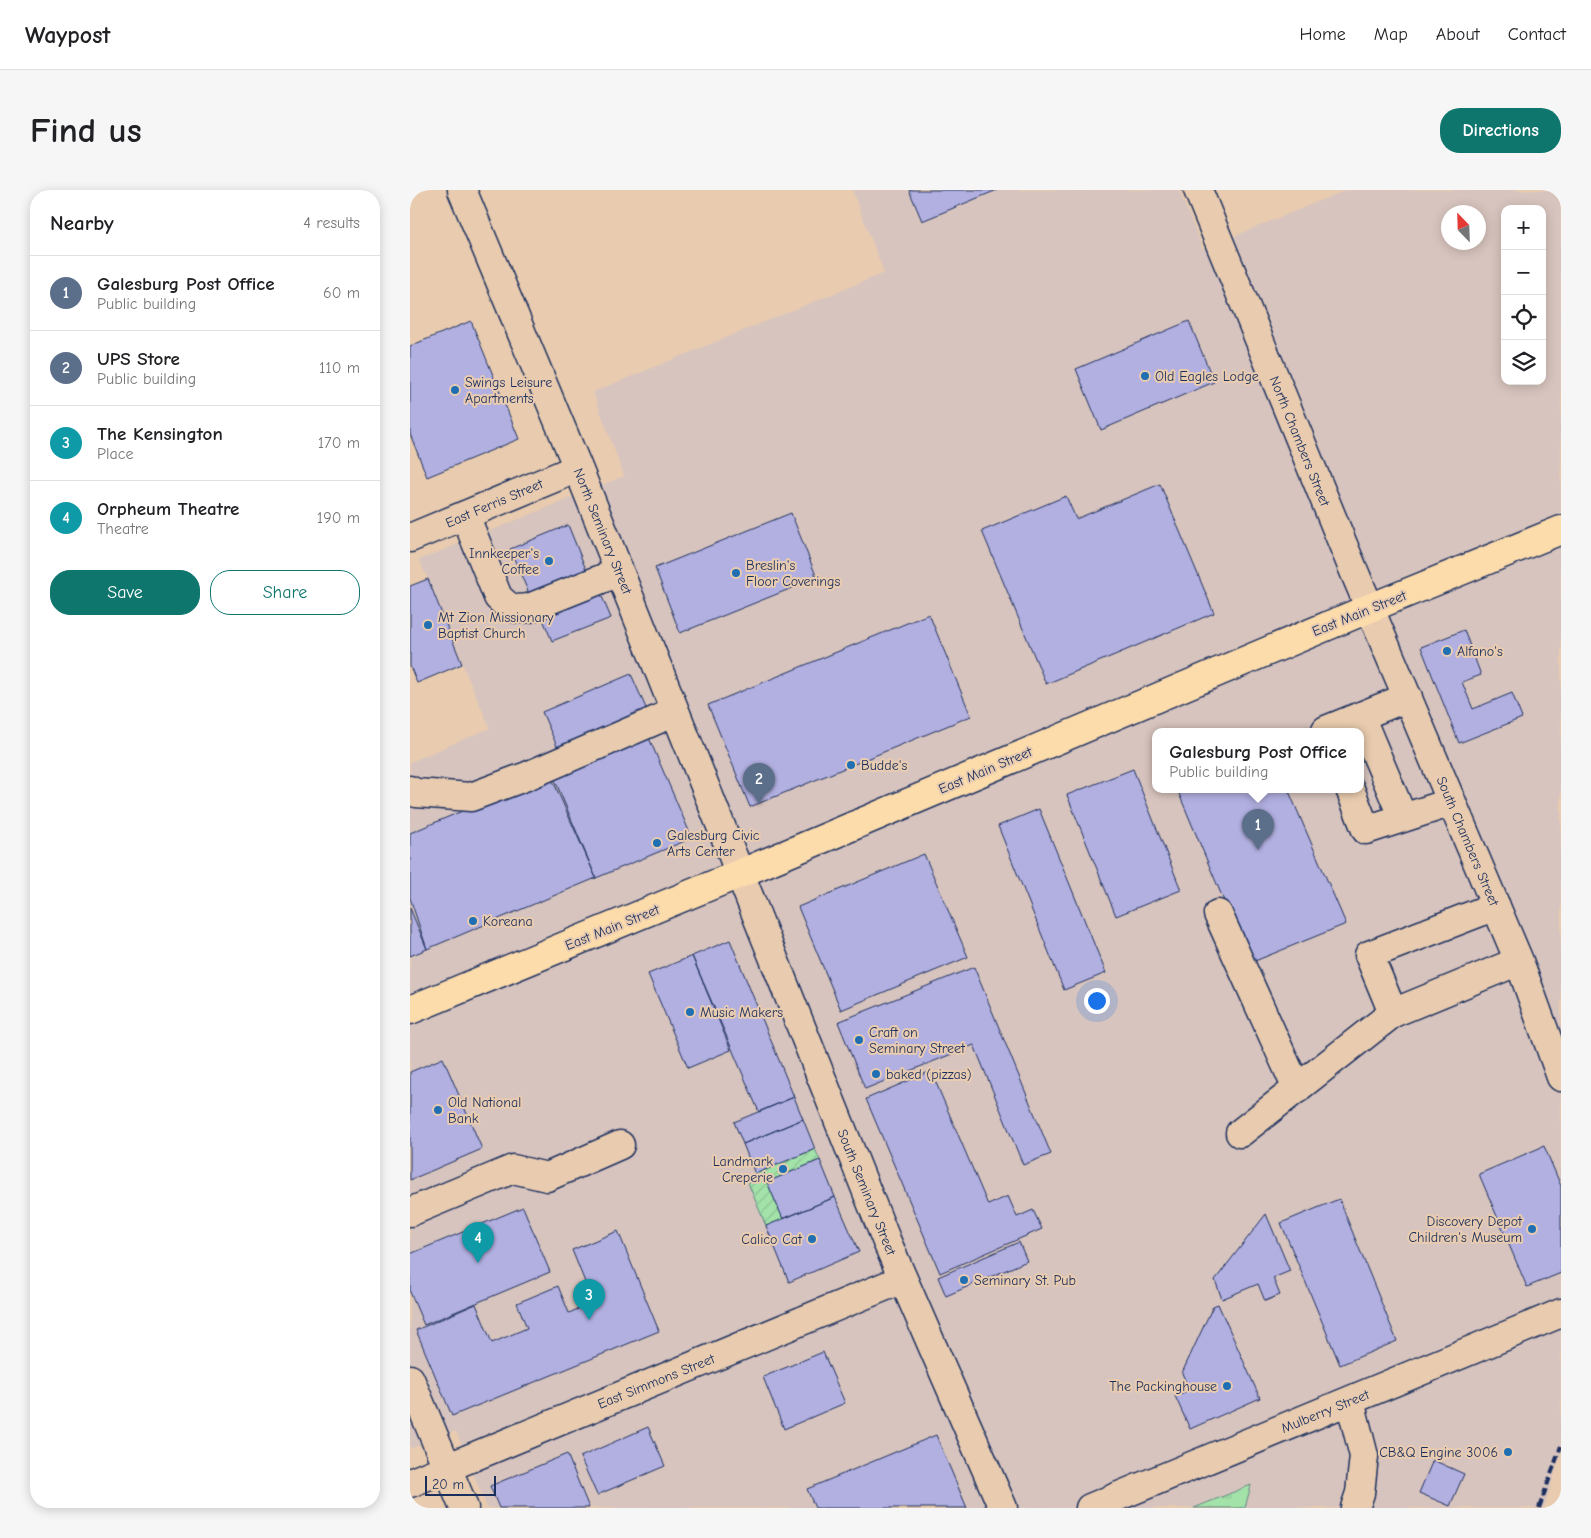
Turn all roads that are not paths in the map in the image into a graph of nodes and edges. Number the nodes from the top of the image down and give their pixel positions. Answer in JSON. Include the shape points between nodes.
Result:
{"nodes":[{"id":1,"x":462,"y":190,"type":"edge"},
{"id":2,"x":1198,"y":190,"type":"edge"},
{"id":3,"x":578,"y":468,"type":"junction"},
{"id":4,"x":465,"y":515,"type":"junction"},
{"id":5,"x":1561,"y":530,"type":"edge"},
{"id":6,"x":410,"y":538,"type":"edge"},
{"id":7,"x":619,"y":572,"type":"junction"},
{"id":8,"x":1370,"y":608,"type":"junction"},
{"id":9,"x":1408,"y":697,"type":"junction"},
{"id":10,"x":675,"y":712,"type":"junction"},
{"id":11,"x":1360,"y":716,"type":"junction"},
{"id":12,"x":1331,"y":728,"type":"edge"},
{"id":13,"x":410,"y":790,"type":"edge"},
{"id":14,"x":1352,"y":793,"type":"edge"},
{"id":15,"x":1452,"y":802,"type":"junction"},
{"id":16,"x":1403,"y":818,"type":"junction"},
{"id":17,"x":739,"y":874,"type":"junction"},
{"id":18,"x":1496,"y":906,"type":"junction"},
{"id":19,"x":1218,"y":914,"type":"dead end"},
{"id":20,"x":1519,"y":961,"type":"junction"},
{"id":21,"x":410,"y":1010,"type":"edge"},
{"id":22,"x":1393,"y":1013,"type":"junction"},
{"id":23,"x":1561,"y":1077,"type":"edge"},
{"id":24,"x":1297,"y":1089,"type":"junction"},
{"id":25,"x":1240,"y":1133,"type":"dead end"},
{"id":26,"x":620,"y":1145,"type":"dead end"},
{"id":27,"x":410,"y":1212,"type":"edge"},
{"id":28,"x":903,"y":1279,"type":"junction"},
{"id":29,"x":1561,"y":1313,"type":"edge"},
{"id":30,"x":410,"y":1379,"type":"edge"},
{"id":31,"x":1350,"y":1401,"type":"junction"},
{"id":32,"x":448,"y":1467,"type":"junction"},
{"id":33,"x":410,"y":1483,"type":"edge"},
{"id":34,"x":464,"y":1508,"type":"edge"},
{"id":35,"x":1003,"y":1508,"type":"edge"},
{"id":36,"x":1090,"y":1508,"type":"edge"},
{"id":37,"x":1355,"y":1508,"type":"edge"}],
"edges":[{"from":1,"to":3,"type":"street","name":"North Seminary Street"},
{"from":2,"to":8,"type":"street","name":"North Chambers Street"},
{"from":3,"to":4,"type":"street","name":"East Ferris Street"},
{"from":3,"to":7,"type":"street","name":"North Seminary Street"},
{"from":4,"to":6,"type":"street","name":"East Ferris Street"},
{"from":4,"to":7,"type":"street","via":[[498,598],[517,610],[530,608]]},
{"from":5,"to":8,"type":"main road","name":"East Main Street"},
{"from":7,"to":10,"type":"street","name":"North Seminary Street"},
{"from":8,"to":9,"type":"street","name":"South Chambers Street"},
{"from":8,"to":17,"type":"main road","name":"East Main Street"},
{"from":9,"to":11,"type":"street"},
{"from":9,"to":15,"type":"street","name":"South Chambers Street"},
{"from":10,"to":13,"type":"street","via":[[471,797]]},
{"from":10,"to":17,"type":"street","name":"North Seminary Street"},
{"from":11,"to":12,"type":"street"},
{"from":11,"to":16,"type":"street"},
{"from":14,"to":16,"type":"street","via":[[1366,830]]},
{"from":15,"to":16,"type":"street"},
{"from":15,"to":18,"type":"street","name":"South Chambers Street"},
{"from":17,"to":21,"type":"main road","name":"East Main Street"},
{"from":17,"to":28,"type":"street","name":"South Seminary Street"},
{"from":18,"to":20,"type":"street","name":"South Chambers Street"},
{"from":18,"to":22,"type":"street","via":[[1369,955]]},
{"from":19,"to":24,"type":"street"},
{"from":20,"to":22,"type":"street"},
{"from":20,"to":23,"type":"street","name":"South Chambers Street"},
{"from":22,"to":24,"type":"street"},
{"from":24,"to":25,"type":"street"},
{"from":26,"to":27,"type":"street","via":[[547,1177],[513,1169]]},
{"from":28,"to":32,"type":"street","name":"East Simmons Street"},
{"from":28,"to":35,"type":"street","name":"South Seminary Street"},
{"from":29,"to":31,"type":"street","name":"Mulberry Street"},
{"from":30,"to":32,"type":"street"},
{"from":31,"to":36,"type":"street","name":"Mulberry Street"},
{"from":31,"to":37,"type":"street","via":[[1364,1456]]},
{"from":32,"to":33,"type":"street","name":"East Simmons Street"},
{"from":32,"to":34,"type":"street"}]}
